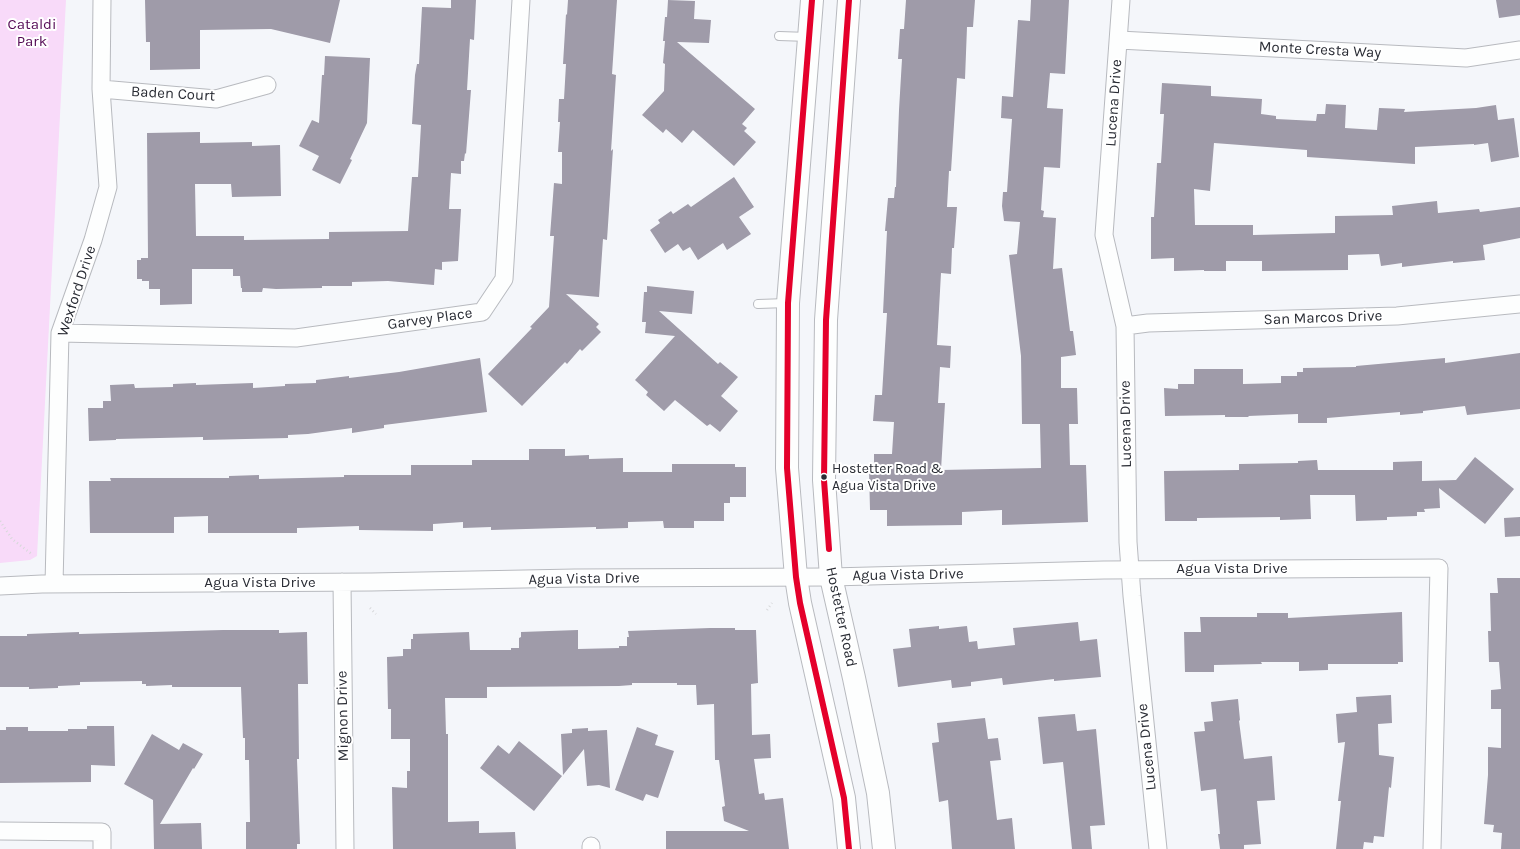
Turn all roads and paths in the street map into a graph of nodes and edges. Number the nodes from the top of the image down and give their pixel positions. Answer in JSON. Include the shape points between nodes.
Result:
{"nodes":[{"id":1,"x":102,"y":0,"type":"edge"},
{"id":2,"x":521,"y":0,"type":"edge"},
{"id":3,"x":812,"y":0,"type":"edge"},
{"id":4,"x":848,"y":0,"type":"edge"},
{"id":5,"x":1121,"y":0,"type":"edge"},
{"id":6,"x":779,"y":36,"type":"dead end"},
{"id":7,"x":809,"y":37,"type":"junction"},
{"id":8,"x":1119,"y":40,"type":"junction"},
{"id":9,"x":1520,"y":50,"type":"edge"},
{"id":10,"x":267,"y":85,"type":"dead end"},
{"id":11,"x":101,"y":89,"type":"junction"},
{"id":12,"x":788,"y":303,"type":"junction"},
{"id":13,"x":758,"y":304,"type":"dead end"},
{"id":14,"x":1520,"y":304,"type":"edge"},
{"id":15,"x":1125,"y":326,"type":"junction"},
{"id":16,"x":60,"y":333,"type":"junction"},
{"id":17,"x":0,"y":521,"type":"edge"},
{"id":18,"x":33,"y":555,"type":"dead end"},
{"id":19,"x":1129,"y":569,"type":"junction"},
{"id":20,"x":831,"y":576,"type":"junction"},
{"id":21,"x":796,"y":577,"type":"junction"},
{"id":22,"x":342,"y":582,"type":"junction"},
{"id":23,"x":54,"y":584,"type":"junction"},
{"id":24,"x":0,"y":586,"type":"edge"},
{"id":25,"x":772,"y":603,"type":"dead end"},
{"id":26,"x":370,"y":608,"type":"dead end"},
{"id":27,"x":767,"y":610,"type":"dead end"},
{"id":28,"x":376,"y":614,"type":"dead end"},
{"id":29,"x":0,"y":831,"type":"edge"},
{"id":30,"x":102,"y":849,"type":"edge"},
{"id":31,"x":345,"y":849,"type":"edge"},
{"id":32,"x":849,"y":849,"type":"edge"},
{"id":33,"x":884,"y":849,"type":"edge"},
{"id":34,"x":1158,"y":849,"type":"edge"},
{"id":35,"x":1432,"y":849,"type":"edge"}],
"edges":[{"from":1,"to":11,"type":"street","name":"Wexford Drive"},
{"from":2,"to":16,"type":"street","name":"Garvey Place","via":[[504,279],[482,312],[296,338]]},
{"from":3,"to":7,"type":"main road"},
{"from":4,"to":20,"type":"main road","name":"Hostetter Road","via":[[826,320],[824,480]]},
{"from":5,"to":8,"type":"street","name":"Lucena Drive"},
{"from":6,"to":7,"type":"lane"},
{"from":7,"to":12,"type":"main road"},
{"from":8,"to":9,"type":"street","name":"Monte Cresta Way","via":[[1466,58]]},
{"from":8,"to":15,"type":"street","name":"Lucena Drive","via":[[1104,235]]},
{"from":10,"to":11,"type":"street","name":"Baden Court","via":[[216,99]]},
{"from":11,"to":16,"type":"street","name":"Wexford Drive","via":[[108,187],[94,240]]},
{"from":12,"to":13,"type":"lane"},
{"from":12,"to":21,"type":"main road","via":[[787,468]]},
{"from":14,"to":15,"type":"street","name":"San Marcos Drive","via":[[1397,316],[1148,323]]},
{"from":15,"to":19,"type":"street","name":"Lucena Drive"},
{"from":16,"to":23,"type":"street","name":"Wexford Drive"},
{"from":17,"to":18,"type":"path","via":[[12,539]]},
{"from":19,"to":20,"type":"street","name":"Agua Vista Drive"},
{"from":19,"to":34,"type":"street","name":"Lucena Drive"},
{"from":19,"to":35,"type":"street","name":"Agua Vista Drive","via":[[1439,568]]},
{"from":20,"to":21,"type":"street","name":"Agua Vista Drive"},
{"from":20,"to":33,"type":"main road","name":"Hostetter Road","via":[[876,785]]},
{"from":21,"to":22,"type":"street","name":"Agua Vista Drive"},
{"from":21,"to":32,"type":"main road","via":[[844,798]]},
{"from":22,"to":23,"type":"street","name":"Agua Vista Drive"},
{"from":22,"to":31,"type":"street","name":"Mignon Drive"},
{"from":23,"to":24,"type":"street","name":"Agua Vista Drive"},
{"from":25,"to":27,"type":"path"},
{"from":26,"to":28,"type":"path"},
{"from":29,"to":30,"type":"street","via":[[102,832]]}]}
